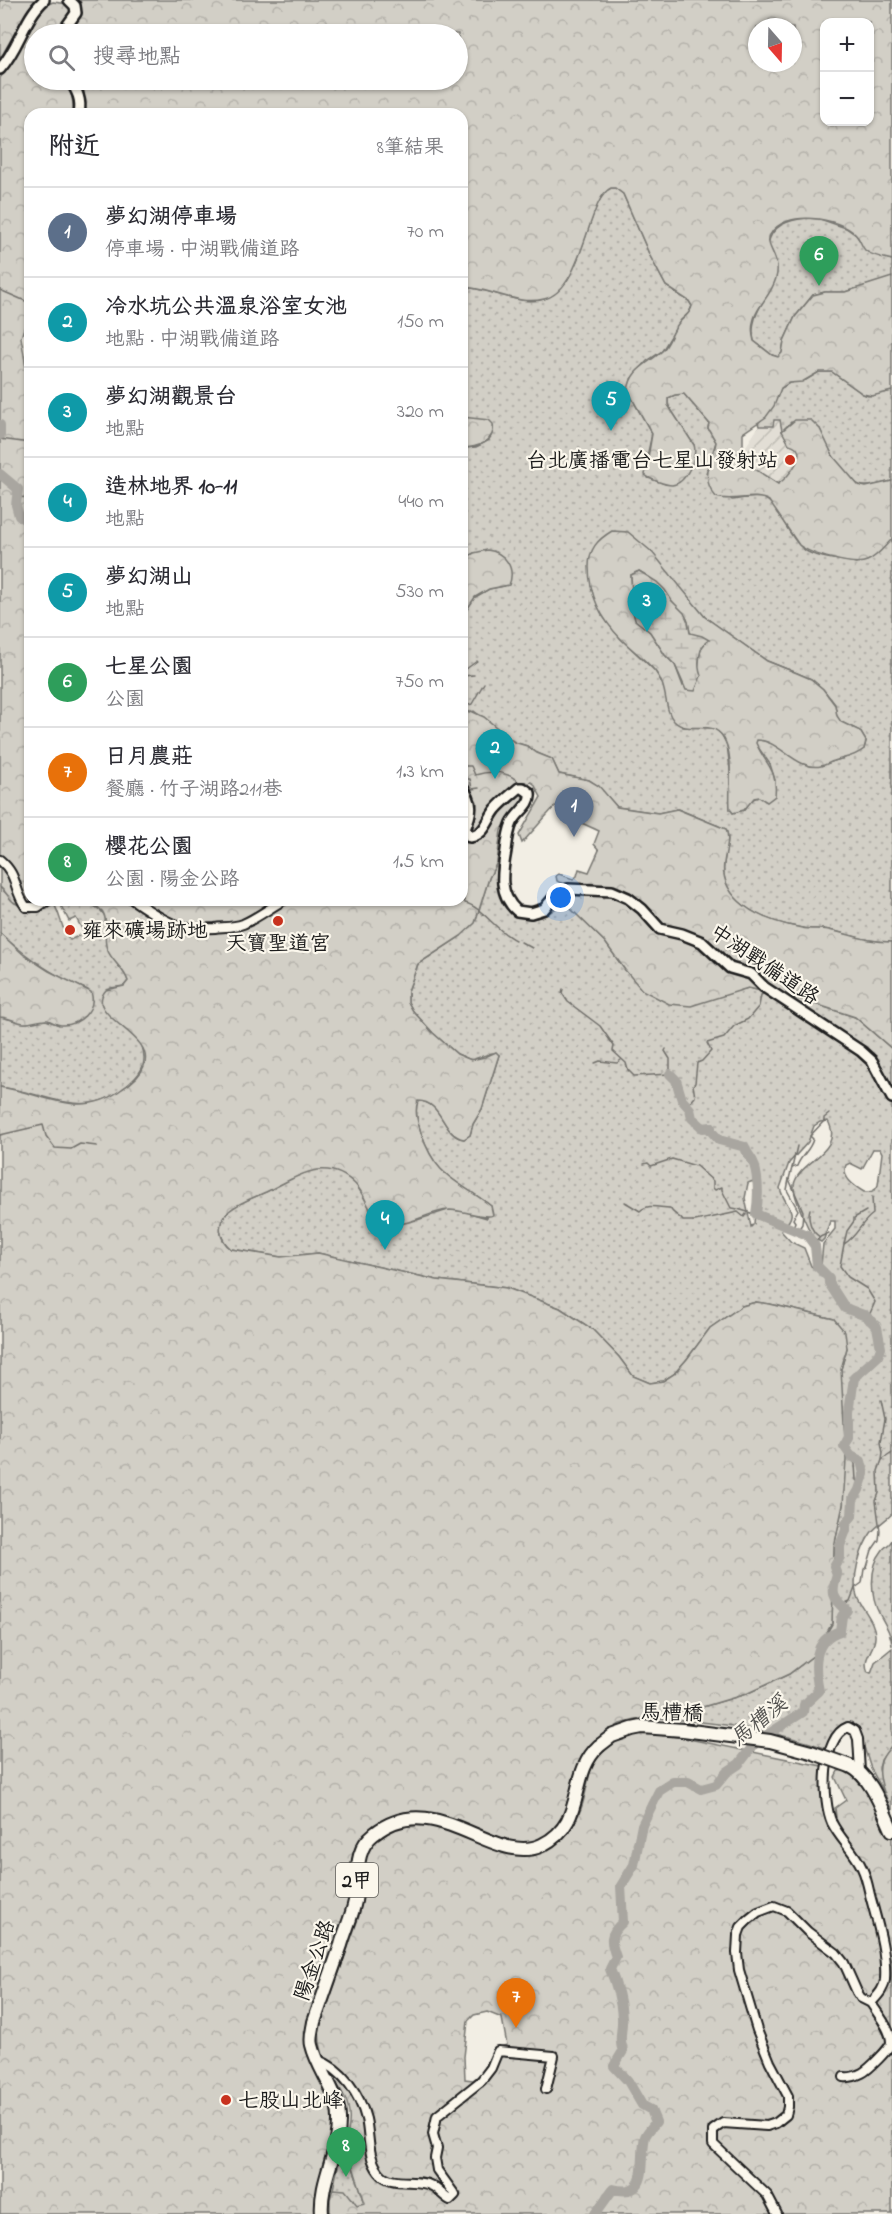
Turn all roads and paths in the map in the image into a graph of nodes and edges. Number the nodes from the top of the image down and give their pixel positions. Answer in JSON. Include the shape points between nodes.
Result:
{"nodes":[{"id":1,"x":44,"y":0,"type":"edge"},
{"id":2,"x":69,"y":0,"type":"edge"},
{"id":3,"x":28,"y":24,"type":"edge"},
{"id":4,"x":68,"y":24,"type":"edge"},
{"id":5,"x":24,"y":31,"type":"edge"},
{"id":6,"x":0,"y":69,"type":"edge"},
{"id":7,"x":76,"y":90,"type":"edge"},
{"id":8,"x":80,"y":108,"type":"edge"},
{"id":9,"x":468,"y":796,"type":"edge"},
{"id":10,"x":468,"y":823,"type":"edge"},
{"id":11,"x":468,"y":834,"type":"edge"},
{"id":12,"x":0,"y":860,"type":"edge"},
{"id":13,"x":24,"y":904,"type":"edge"},
{"id":14,"x":25,"y":906,"type":"edge"},
{"id":15,"x":39,"y":906,"type":"edge"},
{"id":16,"x":142,"y":906,"type":"edge"},
{"id":17,"x":274,"y":906,"type":"edge"},
{"id":18,"x":892,"y":1098,"type":"edge"},
{"id":19,"x":599,"y":1746,"type":"joint"},
{"id":20,"x":855,"y":1768,"type":"junction"},
{"id":21,"x":892,"y":1830,"type":"edge"},
{"id":22,"x":871,"y":2003,"type":"junction"},
{"id":23,"x":318,"y":2060,"type":"junction"},
{"id":24,"x":844,"y":2076,"type":"dead end"},
{"id":25,"x":546,"y":2089,"type":"dead end"},
{"id":26,"x":322,"y":2214,"type":"edge"},
{"id":27,"x":777,"y":2214,"type":"edge"}],
"edges":[{"from":1,"to":3,"type":"street"},
{"from":2,"to":4,"type":"street","via":[[76,13]]},
{"from":5,"to":6,"type":"street"},
{"from":7,"to":8,"type":"street"},
{"from":9,"to":10,"type":"street","name":"中湖戰備道路","via":[[472,806]]},
{"from":11,"to":18,"type":"street","name":"中湖戰備道路","via":[[475,836],[488,826],[498,806],[523,788],[530,793],[529,802],[511,825],[501,880],[517,911],[531,913],[544,909],[568,889],[612,891],[628,898],[660,929],[702,942],[730,968],[751,974],[764,987],[861,1050],[872,1061]]},
{"from":12,"to":13,"type":"street","via":[[11,870]]},
{"from":14,"to":15,"type":"street"},
{"from":16,"to":17,"type":"street","via":[[160,918],[193,929],[243,924]]},
{"from":19,"to":20,"type":"main road","name":"馬槽橋","number":"2甲","bridge":true,"via":[[632,1728],[662,1729],[770,1741]]},
{"from":19,"to":23,"type":"main road","name":"陽金公路","number":"2甲","via":[[584,1767],[571,1816],[559,1834],[542,1845],[532,1849],[509,1848],[458,1826],[429,1819],[396,1822],[367,1839],[359,1856],[354,1902],[314,2022],[312,2045]]},
{"from":20,"to":21,"type":"main road","via":[[870,1786]]},
{"from":20,"to":22,"type":"street","via":[[858,1739],[848,1727],[838,1733],[830,1752],[825,1771],[826,1802],[832,1824],[863,1869],[881,1936],[885,1980]]},
{"from":22,"to":24,"type":"street","via":[[891,2042],[888,2050],[864,2072]]},
{"from":22,"to":27,"type":"street","via":[[861,1998],[836,1953],[787,1911],[774,1906],[758,1912],[741,1927],[739,1970],[757,2030],[789,2096],[788,2107],[777,2123],[723,2123],[712,2130],[711,2136],[721,2154],[767,2195]]},
{"from":23,"to":25,"type":"street","via":[[346,2080],[360,2101],[368,2146],[379,2172],[395,2181],[431,2185],[450,2200],[455,2195],[437,2170],[435,2158],[437,2116],[482,2081],[498,2051],[554,2056]]},
{"from":23,"to":26,"type":"main road","name":"陽金公路","number":"2甲","via":[[338,2103],[339,2120],[323,2189]]}]}
